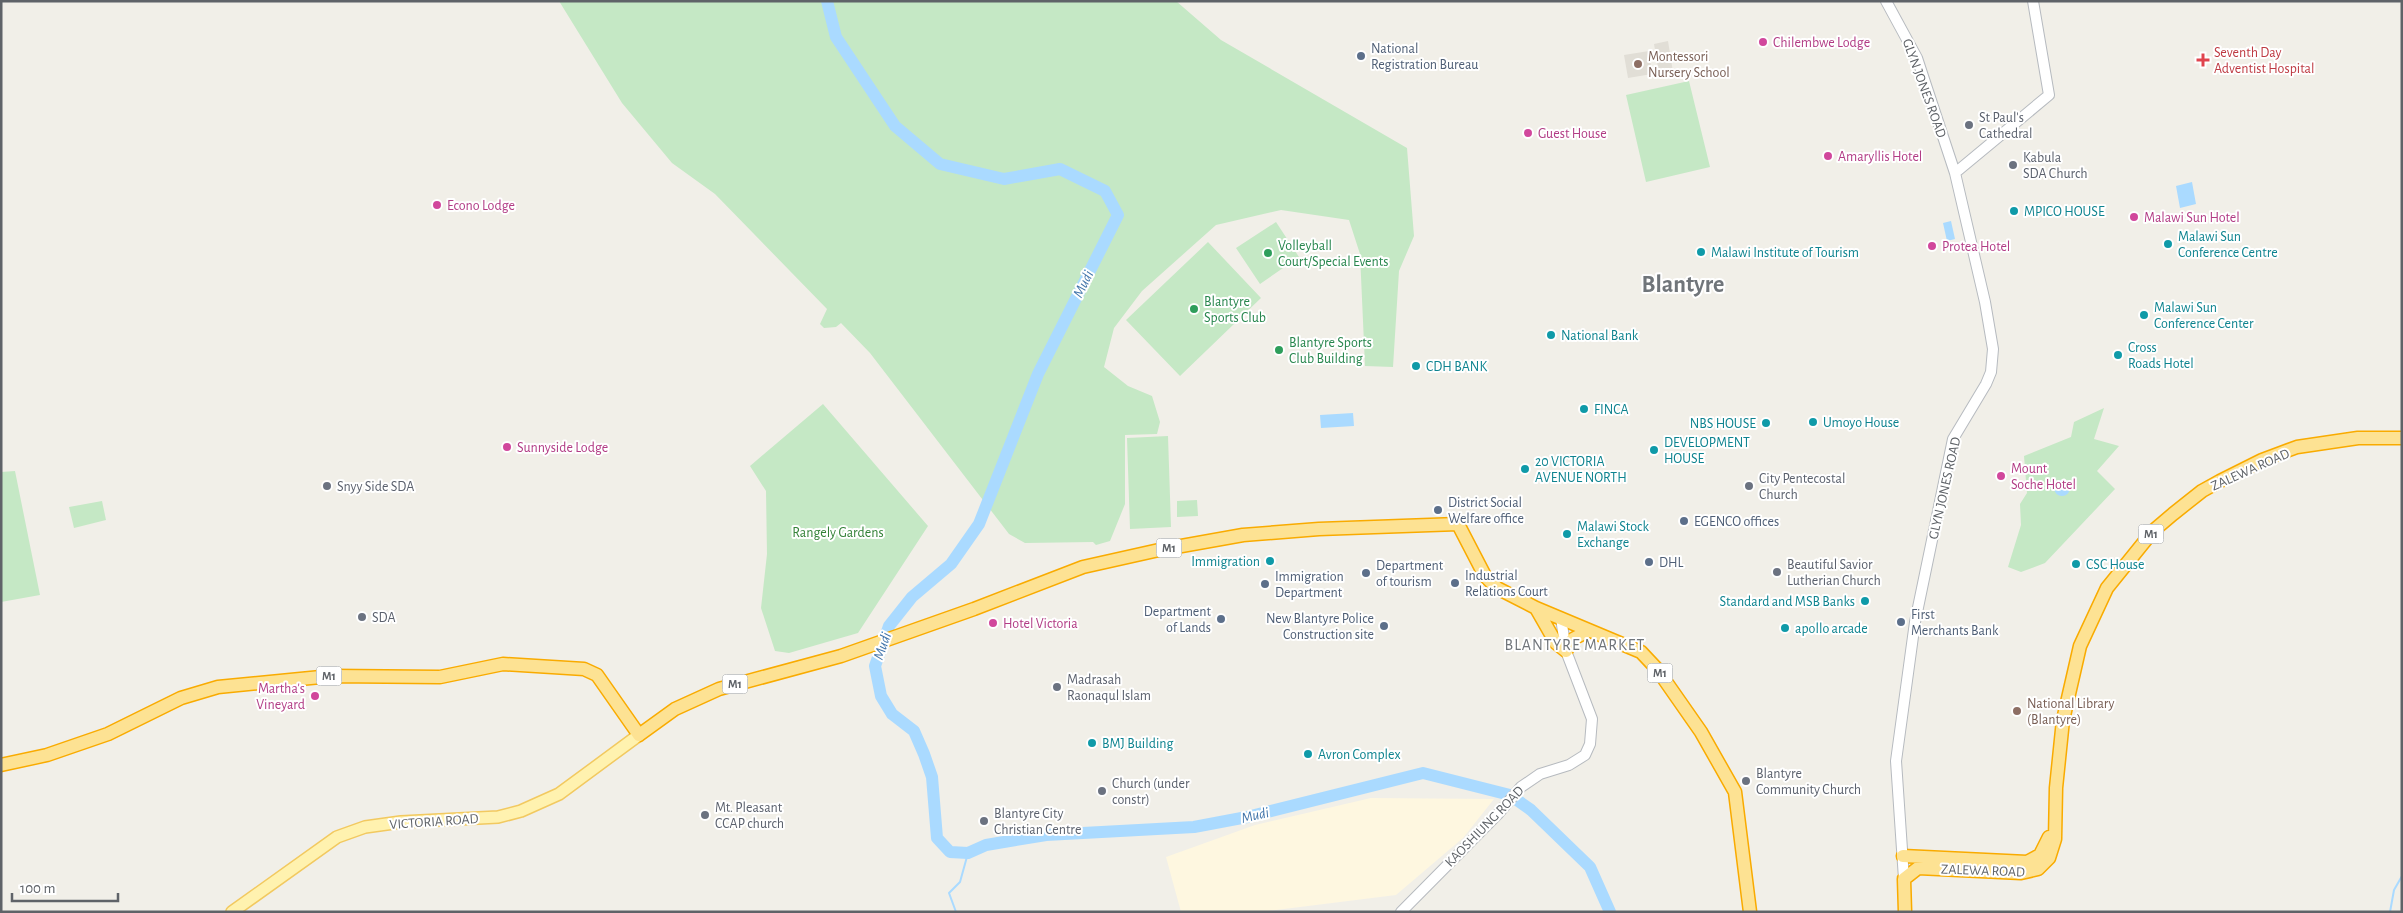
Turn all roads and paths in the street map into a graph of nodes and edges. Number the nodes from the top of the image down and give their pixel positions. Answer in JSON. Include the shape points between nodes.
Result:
{"nodes":[{"id":1,"x":1886,"y":1,"type":"edge"},
{"id":2,"x":2033,"y":1,"type":"edge"},
{"id":3,"x":1955,"y":173,"type":"junction"},
{"id":4,"x":2402,"y":438,"type":"edge"},
{"id":5,"x":1536,"y":608,"type":"junction"},
{"id":6,"x":1561,"y":618,"type":"junction"},
{"id":7,"x":1588,"y":631,"type":"junction"},
{"id":8,"x":1566,"y":651,"type":"junction"},
{"id":9,"x":639,"y":735,"type":"junction"},
{"id":10,"x":1,"y":765,"type":"edge"},
{"id":11,"x":2056,"y":788,"type":"junction"},
{"id":12,"x":1903,"y":856,"type":"junction"},
{"id":13,"x":1904,"y":879,"type":"junction"},
{"id":14,"x":232,"y":912,"type":"edge"},
{"id":15,"x":1401,"y":912,"type":"edge"},
{"id":16,"x":1750,"y":912,"type":"edge"},
{"id":17,"x":1905,"y":912,"type":"edge"}],
"edges":[{"from":1,"to":3,"type":"street","name":"GLYN JONES ROAD","via":[[1917,58]]},
{"from":2,"to":3,"type":"street","via":[[2049,95]]},
{"from":3,"to":12,"type":"street","name":"GLYN JONES ROAD","via":[[1993,349],[1991,372],[1986,384],[1953,439],[1915,622],[1896,761]]},
{"from":4,"to":11,"type":"highway","name":"ZALEWA ROAD","number":"M1","via":[[2329,441],[2262,460],[2202,491],[2154,531],[2107,588],[2080,646],[2063,720]]},
{"from":5,"to":6,"type":"highway","number":"M1"},
{"from":5,"to":8,"type":"highway","via":[[1556,642]]},
{"from":5,"to":9,"type":"highway","number":"M1","via":[[1497,588],[1485,576],[1458,524],[1243,535],[1083,567],[841,656],[699,697],[675,709]]},
{"from":6,"to":7,"type":"highway","number":"M1"},
{"from":6,"to":8,"type":"street","name":"KAOSHIUNG ROAD"},
{"from":7,"to":8,"type":"highway","via":[[1573,639]]},
{"from":7,"to":16,"type":"highway","number":"M1","via":[[1641,652],[1657,669],[1725,772],[1738,805]]},
{"from":8,"to":15,"type":"street","name":"KAOSHIUNG ROAD","via":[[1589,706],[1592,730],[1584,755],[1570,765],[1540,774],[1521,786],[1498,814]]},
{"from":9,"to":10,"type":"highway","number":"M1","via":[[592,672],[503,664],[440,677],[330,676],[218,687],[180,698],[108,734],[47,755]]},
{"from":9,"to":14,"type":"main road","name":"VICTORIA ROAD","via":[[559,794],[521,811],[498,817],[383,824],[337,837]]},
{"from":11,"to":12,"type":"highway","name":"ZALEWA ROAD","number":"M1","via":[[2048,843],[2034,859],[2008,863]]},
{"from":11,"to":13,"type":"highway","name":"ZALEWA ROAD","number":"M1","via":[[2058,800],[2053,850],[2046,863],[2038,869],[2021,873],[1918,868]]},
{"from":12,"to":13,"type":"street","name":"GLYN JONES ROAD"},
{"from":13,"to":17,"type":"highway"}]}
